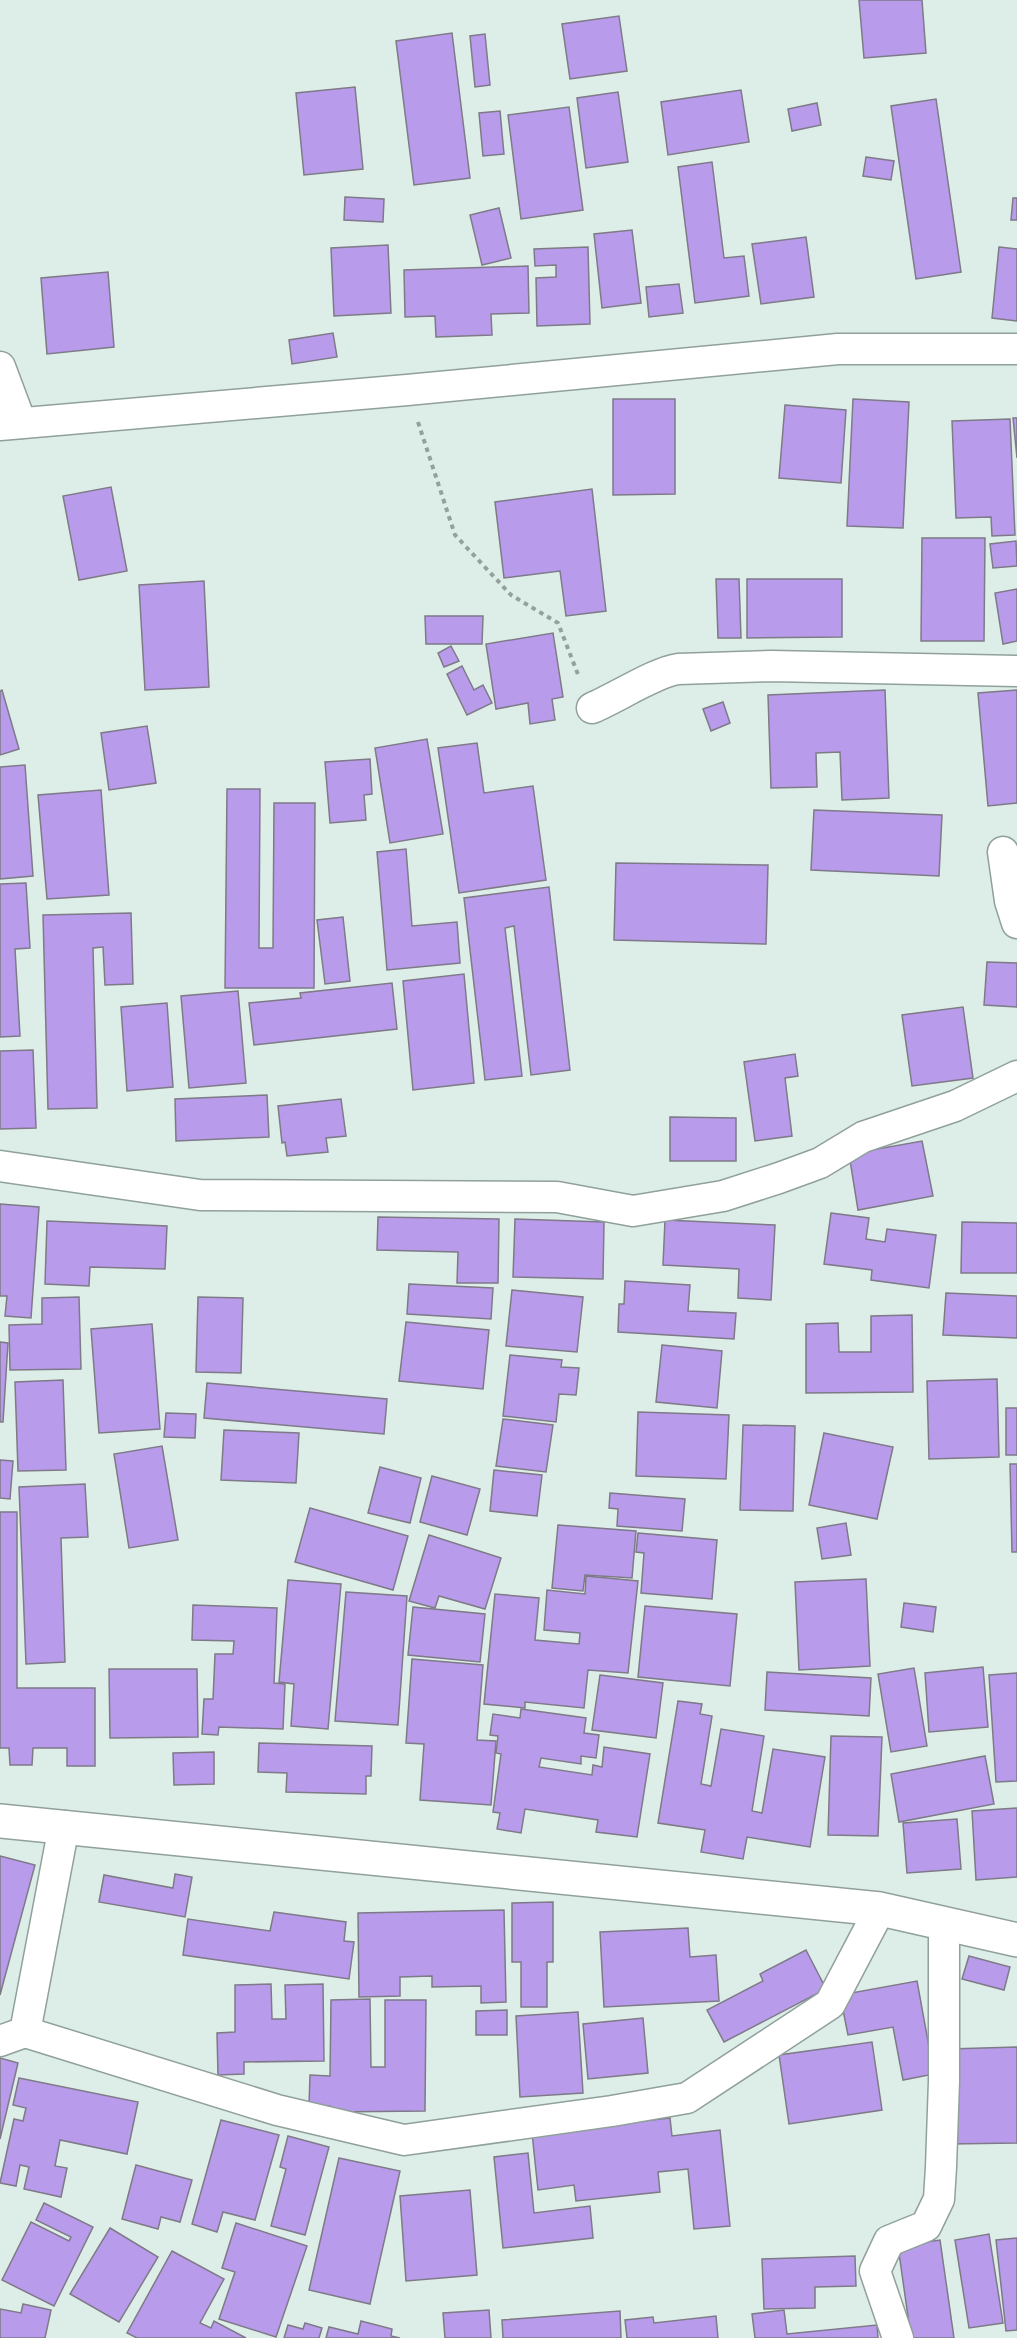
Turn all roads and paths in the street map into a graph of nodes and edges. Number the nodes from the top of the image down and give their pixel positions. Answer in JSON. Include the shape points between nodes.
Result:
{"nodes":[{"id":1,"x":1017,"y":349,"type":"edge"},
{"id":2,"x":0,"y":367,"type":"edge"},
{"id":3,"x":407,"y":390,"type":"junction"},
{"id":4,"x":11,"y":424,"type":"edge"},
{"id":5,"x":1017,"y":671,"type":"edge"},
{"id":6,"x":592,"y":708,"type":"joint"},
{"id":7,"x":1003,"y":852,"type":"dead end"},
{"id":8,"x":1017,"y":923,"type":"edge"},
{"id":9,"x":1017,"y":1076,"type":"edge"},
{"id":10,"x":0,"y":1166,"type":"edge"},
{"id":11,"x":0,"y":1821,"type":"edge"},
{"id":12,"x":64,"y":1826,"type":"junction"},
{"id":13,"x":880,"y":1909,"type":"junction"},
{"id":14,"x":944,"y":1923,"type":"junction"},
{"id":15,"x":1017,"y":1940,"type":"edge"},
{"id":16,"x":13,"y":2036,"type":"edge"},
{"id":17,"x":898,"y":2338,"type":"edge"}],
"edges":[{"from":1,"to":3,"type":"street","via":[[838,349]]},
{"from":2,"to":4,"type":"street"},
{"from":3,"to":4,"type":"street"},
{"from":3,"to":6,"type":"path","via":[[455,535],[511,595],[558,623]]},
{"from":5,"to":6,"type":"street","via":[[771,666],[678,669],[664,671]]},
{"from":7,"to":8,"type":"street"},
{"from":9,"to":10,"type":"street","via":[[955,1106],[863,1137],[820,1163],[779,1178],[723,1197],[633,1211],[557,1197],[200,1195]]},
{"from":11,"to":12,"type":"main road"},
{"from":12,"to":13,"type":"main road"},
{"from":12,"to":16,"type":"street"},
{"from":13,"to":14,"type":"main road"},
{"from":13,"to":16,"type":"street","via":[[830,2004],[687,2098],[612,2111],[404,2140],[278,2110]]},
{"from":14,"to":15,"type":"main road"},
{"from":14,"to":17,"type":"street","via":[[945,2081],[939,2199],[926,2226],[889,2241],[875,2271]]}]}
